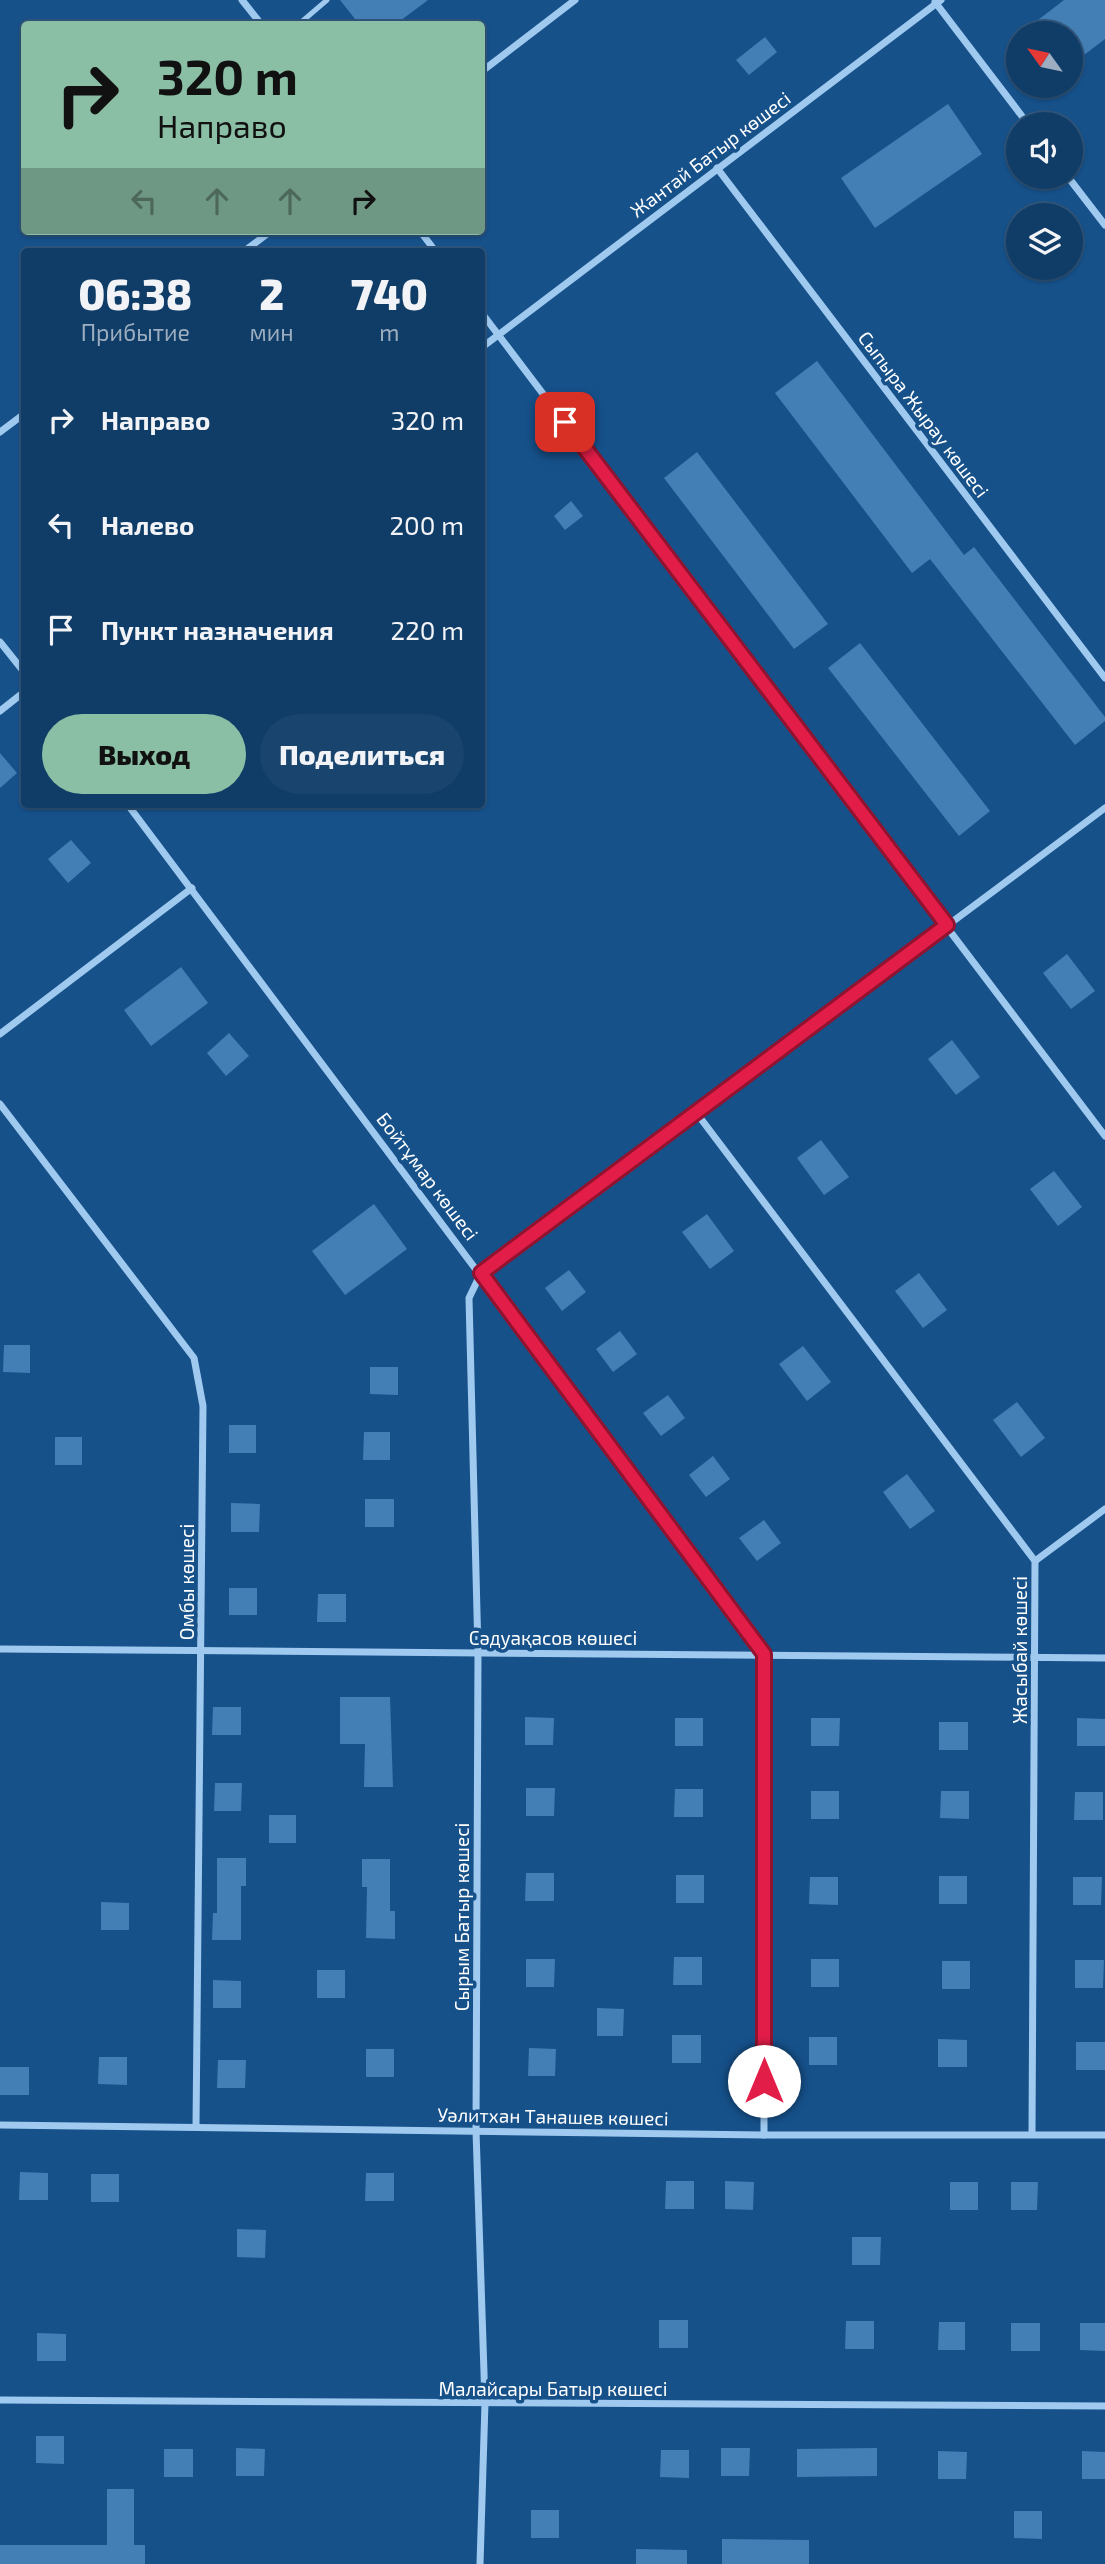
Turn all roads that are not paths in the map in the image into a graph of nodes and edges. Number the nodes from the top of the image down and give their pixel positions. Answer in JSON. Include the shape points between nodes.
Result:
{"nodes":[{"id":1,"x":242,"y":0,"type":"edge"},
{"id":2,"x":327,"y":0,"type":"edge"},
{"id":3,"x":575,"y":0,"type":"edge"},
{"id":4,"x":937,"y":1,"type":"edge"},
{"id":5,"x":259,"y":21,"type":"edge"},
{"id":6,"x":302,"y":21,"type":"edge"},
{"id":7,"x":485,"y":69,"type":"edge"},
{"id":8,"x":1019,"y":112,"type":"edge"},
{"id":9,"x":717,"y":168,"type":"junction"},
{"id":10,"x":1077,"y":189,"type":"edge"},
{"id":11,"x":1105,"y":225,"type":"edge"},
{"id":12,"x":266,"y":235,"type":"edge"},
{"id":13,"x":248,"y":248,"type":"edge"},
{"id":14,"x":485,"y":317,"type":"edge"},
{"id":15,"x":498,"y":335,"type":"junction"},
{"id":16,"x":485,"y":345,"type":"edge"},
{"id":17,"x":21,"y":416,"type":"edge"},
{"id":18,"x":0,"y":432,"type":"edge"},
{"id":19,"x":0,"y":642,"type":"edge"},
{"id":20,"x":21,"y":668,"type":"edge"},
{"id":21,"x":1105,"y":678,"type":"edge"},
{"id":22,"x":21,"y":694,"type":"edge"},
{"id":23,"x":0,"y":711,"type":"edge"},
{"id":24,"x":130,"y":808,"type":"edge"},
{"id":25,"x":1105,"y":808,"type":"edge"},
{"id":26,"x":192,"y":888,"type":"junction"},
{"id":27,"x":947,"y":925,"type":"junction"},
{"id":28,"x":0,"y":1034,"type":"edge"},
{"id":29,"x":0,"y":1104,"type":"edge"},
{"id":30,"x":695,"y":1111,"type":"junction"},
{"id":31,"x":1105,"y":1136,"type":"edge"},
{"id":32,"x":481,"y":1273,"type":"junction"},
{"id":33,"x":1105,"y":1509,"type":"edge"},
{"id":34,"x":1035,"y":1561,"type":"junction"},
{"id":35,"x":0,"y":1649,"type":"edge"},
{"id":36,"x":202,"y":1650,"type":"junction"},
{"id":37,"x":478,"y":1652,"type":"junction"},
{"id":38,"x":764,"y":1654,"type":"junction"},
{"id":39,"x":1035,"y":1658,"type":"junction"},
{"id":40,"x":1105,"y":1658,"type":"edge"},
{"id":41,"x":0,"y":2125,"type":"edge"},
{"id":42,"x":196,"y":2127,"type":"junction"},
{"id":43,"x":476,"y":2131,"type":"junction"},
{"id":44,"x":1032,"y":2134,"type":"junction"},
{"id":45,"x":764,"y":2135,"type":"junction"},
{"id":46,"x":1105,"y":2135,"type":"edge"},
{"id":47,"x":0,"y":2400,"type":"edge"},
{"id":48,"x":485,"y":2403,"type":"junction"},
{"id":49,"x":1105,"y":2406,"type":"edge"},
{"id":50,"x":480,"y":2564,"type":"edge"}],
"edges":[{"from":1,"to":5,"type":"street"},
{"from":2,"to":6,"type":"lane"},
{"from":3,"to":7,"type":"street"},
{"from":4,"to":8,"type":"street"},
{"from":4,"to":9,"type":"street","name":"Жантай Батыр көшесі"},
{"from":9,"to":15,"type":"street","name":"Жантай Батыр көшесі"},
{"from":9,"to":21,"type":"street","name":"Сыпыра Жырау көшесі"},
{"from":10,"to":11,"type":"street"},
{"from":12,"to":13,"type":"street"},
{"from":14,"to":15,"type":"street"},
{"from":15,"to":16,"type":"street","name":"Жантай Батыр көшесі"},
{"from":15,"to":27,"type":"street"},
{"from":17,"to":18,"type":"street"},
{"from":19,"to":20,"type":"street"},
{"from":22,"to":23,"type":"street"},
{"from":24,"to":26,"type":"street","name":"Бойтұмар көшесі"},
{"from":25,"to":27,"type":"street"},
{"from":26,"to":28,"type":"street"},
{"from":26,"to":32,"type":"street","name":"Бойтұмар көшесі"},
{"from":27,"to":30,"type":"street"},
{"from":27,"to":31,"type":"street"},
{"from":29,"to":36,"type":"street","name":"Омбы көшесі","via":[[194,1358],[203,1406]]},
{"from":30,"to":32,"type":"street"},
{"from":30,"to":34,"type":"street","name":"Жасыбай көшесі"},
{"from":32,"to":37,"type":"street","name":"Сырым Батыр көшесі","via":[[469,1298]]},
{"from":32,"to":38,"type":"street","name":"Бойтұмар көшесі"},
{"from":33,"to":34,"type":"street"},
{"from":34,"to":39,"type":"street","name":"Жасыбай көшесі"},
{"from":35,"to":36,"type":"street","name":"Сәдуақасов көшесі"},
{"from":36,"to":37,"type":"street","name":"Сәдуақасов көшесі"},
{"from":36,"to":42,"type":"street","name":"Омбы көшесі"},
{"from":37,"to":38,"type":"street","name":"Сәдуақасов көшесі"},
{"from":37,"to":43,"type":"street","name":"Сырым Батыр көшесі"},
{"from":38,"to":39,"type":"street","name":"Сәдуақасов көшесі"},
{"from":38,"to":45,"type":"street"},
{"from":39,"to":40,"type":"street","name":"Сәдуақасов көшесі"},
{"from":39,"to":44,"type":"street","name":"Жасыбай көшесі"},
{"from":41,"to":42,"type":"street","name":"Уәлитхан Танашев көшесі"},
{"from":42,"to":43,"type":"street","name":"Уәлитхан Танашев көшесі"},
{"from":43,"to":45,"type":"street","name":"Уәлитхан Танашев көшесі"},
{"from":43,"to":48,"type":"street","name":"Сырым Батыр көшесі"},
{"from":44,"to":45,"type":"street","name":"Уәлитхан Танашев көшесі"},
{"from":44,"to":46,"type":"street","name":"Уәлитхан Танашев көшесі"},
{"from":47,"to":48,"type":"street","name":"Малайсары Батыр көшесі"},
{"from":48,"to":49,"type":"street","name":"Малайсары Батыр көшесі"},
{"from":48,"to":50,"type":"street","name":"Сырым Батыр көшесі"}]}
